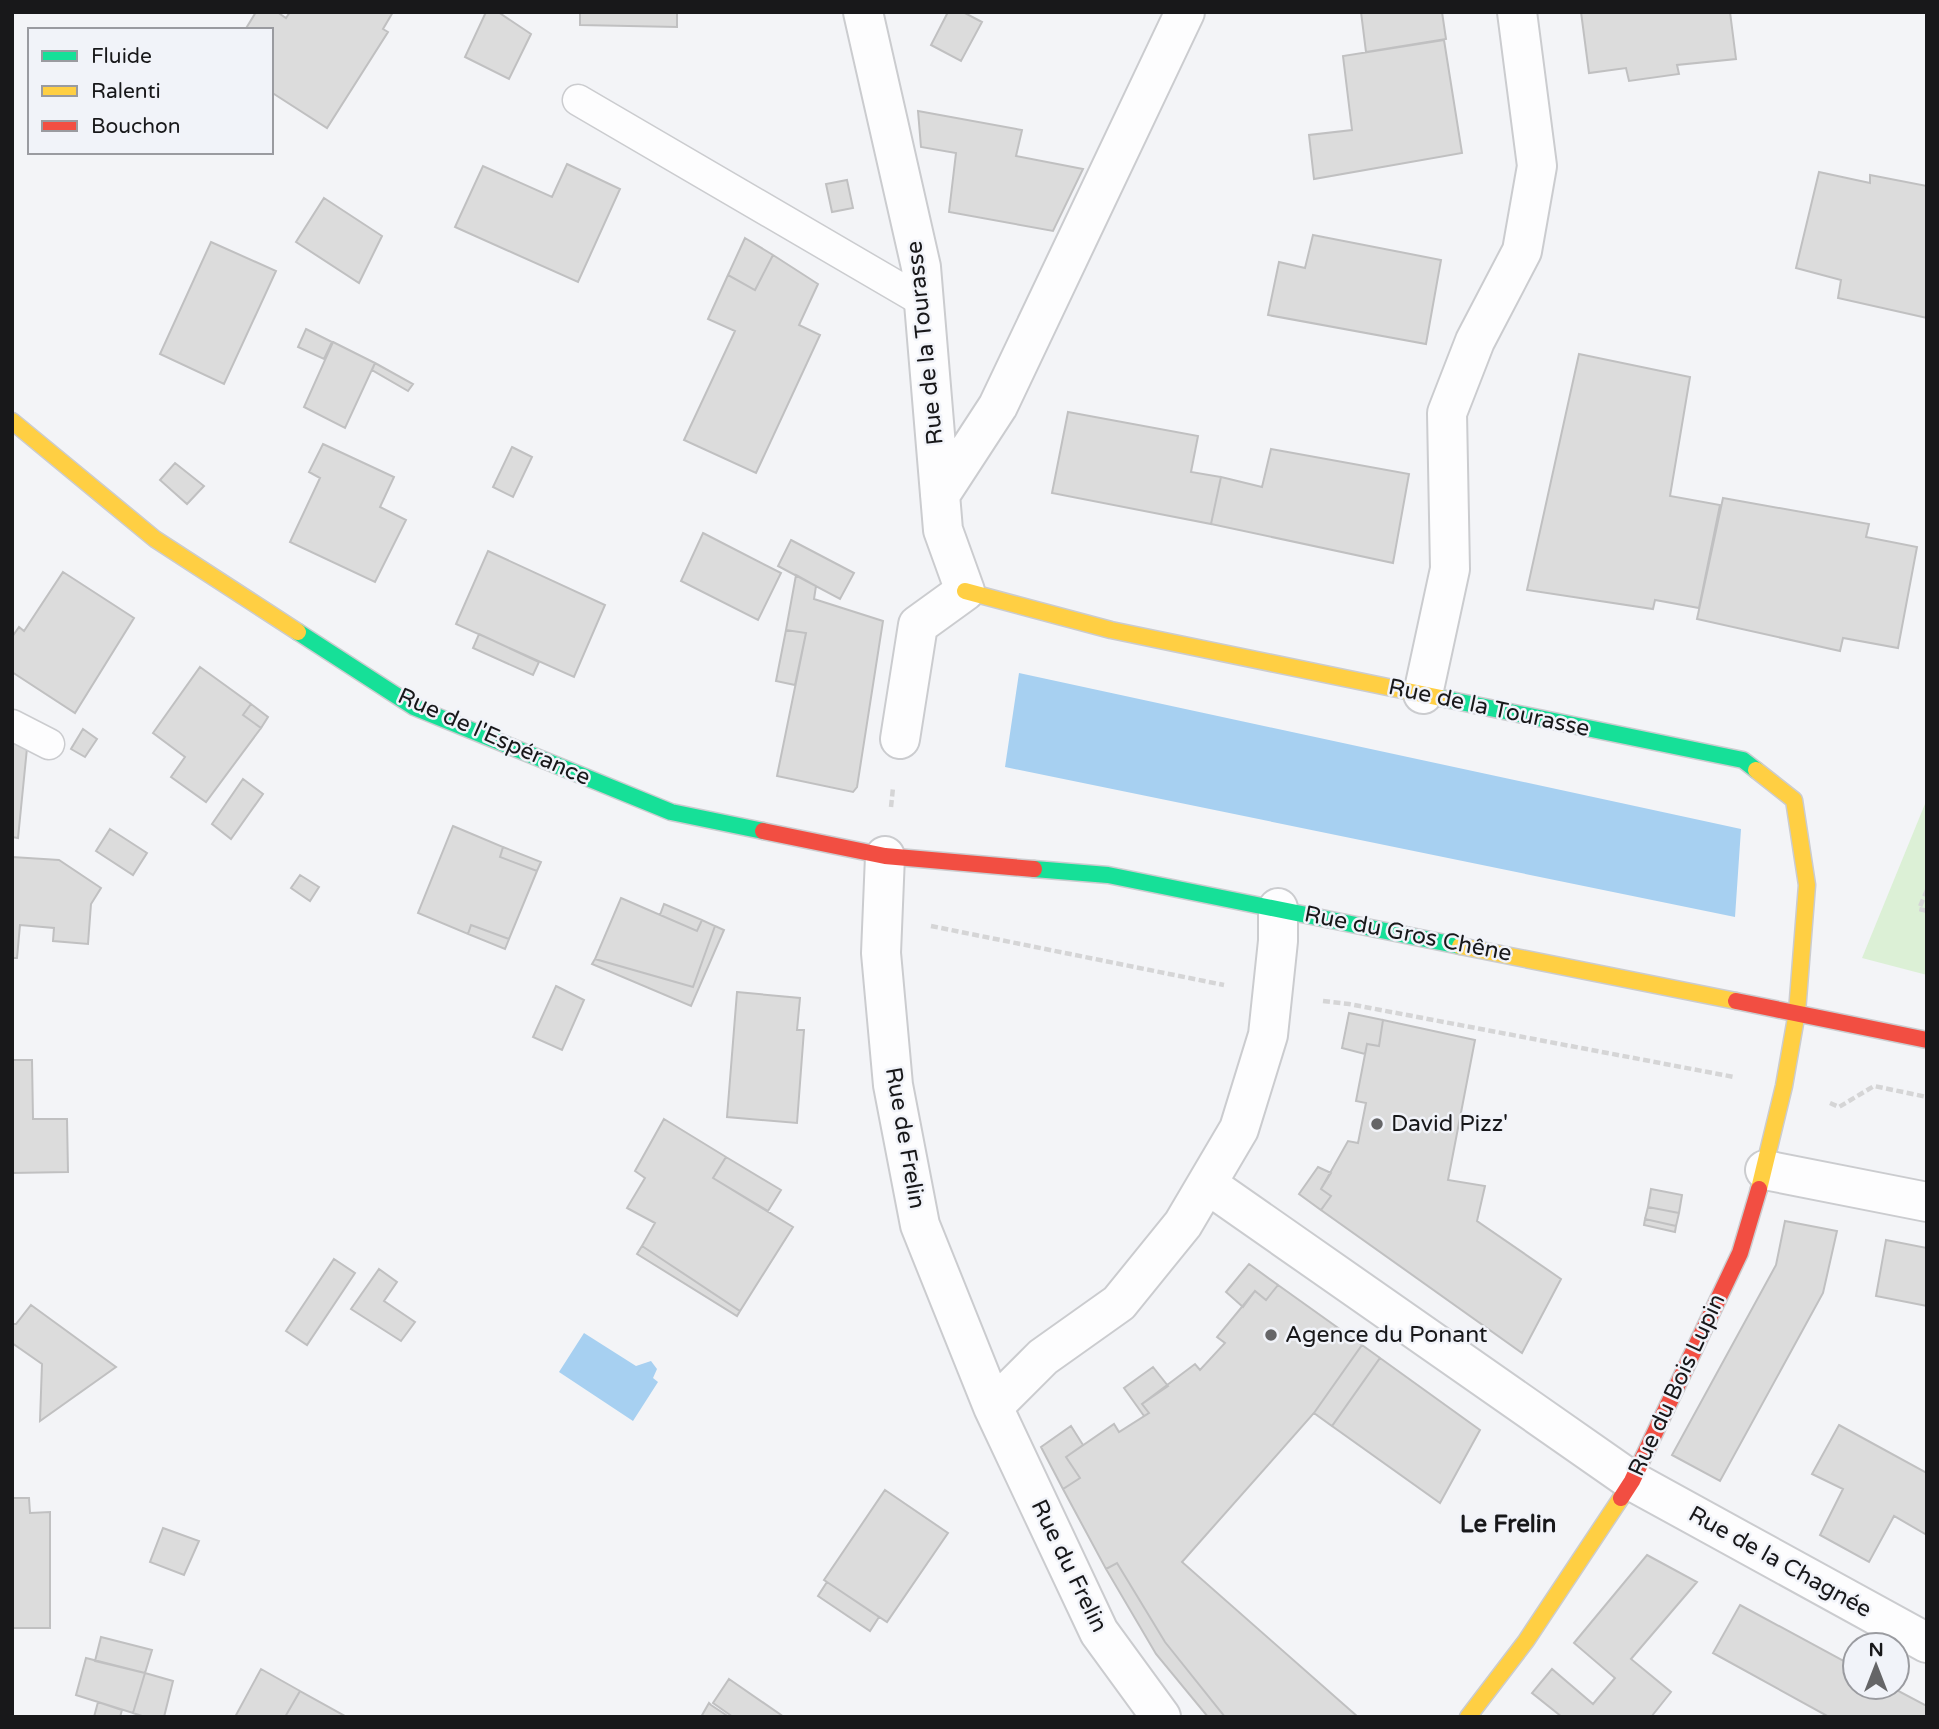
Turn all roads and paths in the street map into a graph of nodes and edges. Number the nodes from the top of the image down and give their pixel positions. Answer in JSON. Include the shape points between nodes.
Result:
{"nodes":[{"id":1,"x":863,"y":12,"type":"edge"},
{"id":2,"x":1185,"y":12,"type":"edge"},
{"id":3,"x":1517,"y":12,"type":"edge"},
{"id":4,"x":578,"y":100,"type":"dead end"},
{"id":5,"x":924,"y":302,"type":"junction"},
{"id":6,"x":12,"y":421,"type":"edge"},
{"id":7,"x":940,"y":495,"type":"junction"},
{"id":8,"x":965,"y":591,"type":"junction"},
{"id":9,"x":1423,"y":694,"type":"junction"},
{"id":10,"x":12,"y":725,"type":"edge"},
{"id":11,"x":900,"y":739,"type":"joint"},
{"id":12,"x":49,"y":744,"type":"dead end"},
{"id":13,"x":885,"y":856,"type":"junction"},
{"id":14,"x":1927,"y":890,"type":"edge"},
{"id":15,"x":1278,"y":908,"type":"junction"},
{"id":16,"x":1927,"y":911,"type":"edge"},
{"id":17,"x":882,"y":916,"type":"junction"},
{"id":18,"x":1272,"y":995,"type":"junction"},
{"id":19,"x":1797,"y":1012,"type":"junction"},
{"id":20,"x":1927,"y":1040,"type":"edge"},
{"id":21,"x":1784,"y":1086,"type":"junction"},
{"id":22,"x":1927,"y":1097,"type":"edge"},
{"id":23,"x":1765,"y":1170,"type":"junction"},
{"id":24,"x":1207,"y":1184,"type":"junction"},
{"id":25,"x":1927,"y":1202,"type":"edge"},
{"id":26,"x":993,"y":1407,"type":"junction"},
{"id":27,"x":1632,"y":1481,"type":"junction"},
{"id":28,"x":1927,"y":1643,"type":"edge"},
{"id":29,"x":1161,"y":1717,"type":"edge"},
{"id":30,"x":1468,"y":1717,"type":"edge"}],
"edges":[{"from":1,"to":5,"type":"street","name":"Rue de la Tourasse","via":[[921,267]]},
{"from":2,"to":7,"type":"street","via":[[998,406]]},
{"from":3,"to":9,"type":"street","via":[[1537,166],[1522,251],[1475,341],[1447,413],[1450,569]]},
{"from":4,"to":5,"type":"lane"},
{"from":5,"to":7,"type":"street","name":"Rue de la Tourasse"},
{"from":6,"to":13,"type":"street","name":"Rue de l'Espérance","via":[[155,539],[414,707],[671,812]]},
{"from":7,"to":8,"type":"street","name":"Rue de la Tourasse","via":[[943,530]]},
{"from":8,"to":9,"type":"street","name":"Rue de la Tourasse","via":[[1111,630]]},
{"from":8,"to":11,"type":"street","via":[[918,625]]},
{"from":9,"to":19,"type":"street","name":"Rue de la Tourasse","via":[[1743,760],[1794,800],[1807,885]]},
{"from":10,"to":12,"type":"lane"},
{"from":11,"to":13,"type":"path"},
{"from":13,"to":15,"type":"street","name":"Rue du Gros Chêne","via":[[1108,875]]},
{"from":13,"to":17,"type":"street","name":"Rue de Frelin"},
{"from":14,"to":16,"type":"path","via":[[1919,909]]},
{"from":15,"to":18,"type":"street"},
{"from":15,"to":19,"type":"street","name":"Rue du Gros Chêne"},
{"from":17,"to":18,"type":"path"},
{"from":17,"to":26,"type":"street","name":"Rue de Frelin","via":[[893,1085],[920,1225]]},
{"from":18,"to":21,"type":"path","via":[[1349,1004]]},
{"from":18,"to":24,"type":"street","via":[[1268,1035],[1239,1129]]},
{"from":19,"to":20,"type":"street","name":"Rue du Gros Chêne"},
{"from":19,"to":21,"type":"street","name":"Rue du Bois Lupin"},
{"from":21,"to":22,"type":"path","via":[[1839,1107],[1874,1086]]},
{"from":21,"to":23,"type":"street","name":"Rue du Bois Lupin"},
{"from":23,"to":25,"type":"street"},
{"from":23,"to":27,"type":"street","name":"Rue du Bois Lupin","via":[[1740,1253]]},
{"from":24,"to":26,"type":"street","via":[[1183,1224],[1119,1303],[1043,1357]]},
{"from":24,"to":27,"type":"street","name":"Rue de la Chagnée"},
{"from":26,"to":29,"type":"street","name":"Rue du Frelin","via":[[1099,1632]]},
{"from":27,"to":28,"type":"street","name":"Rue de la Chagnée"},
{"from":27,"to":30,"type":"street","name":"Rue du Bois Lupin","via":[[1526,1641]]}]}
